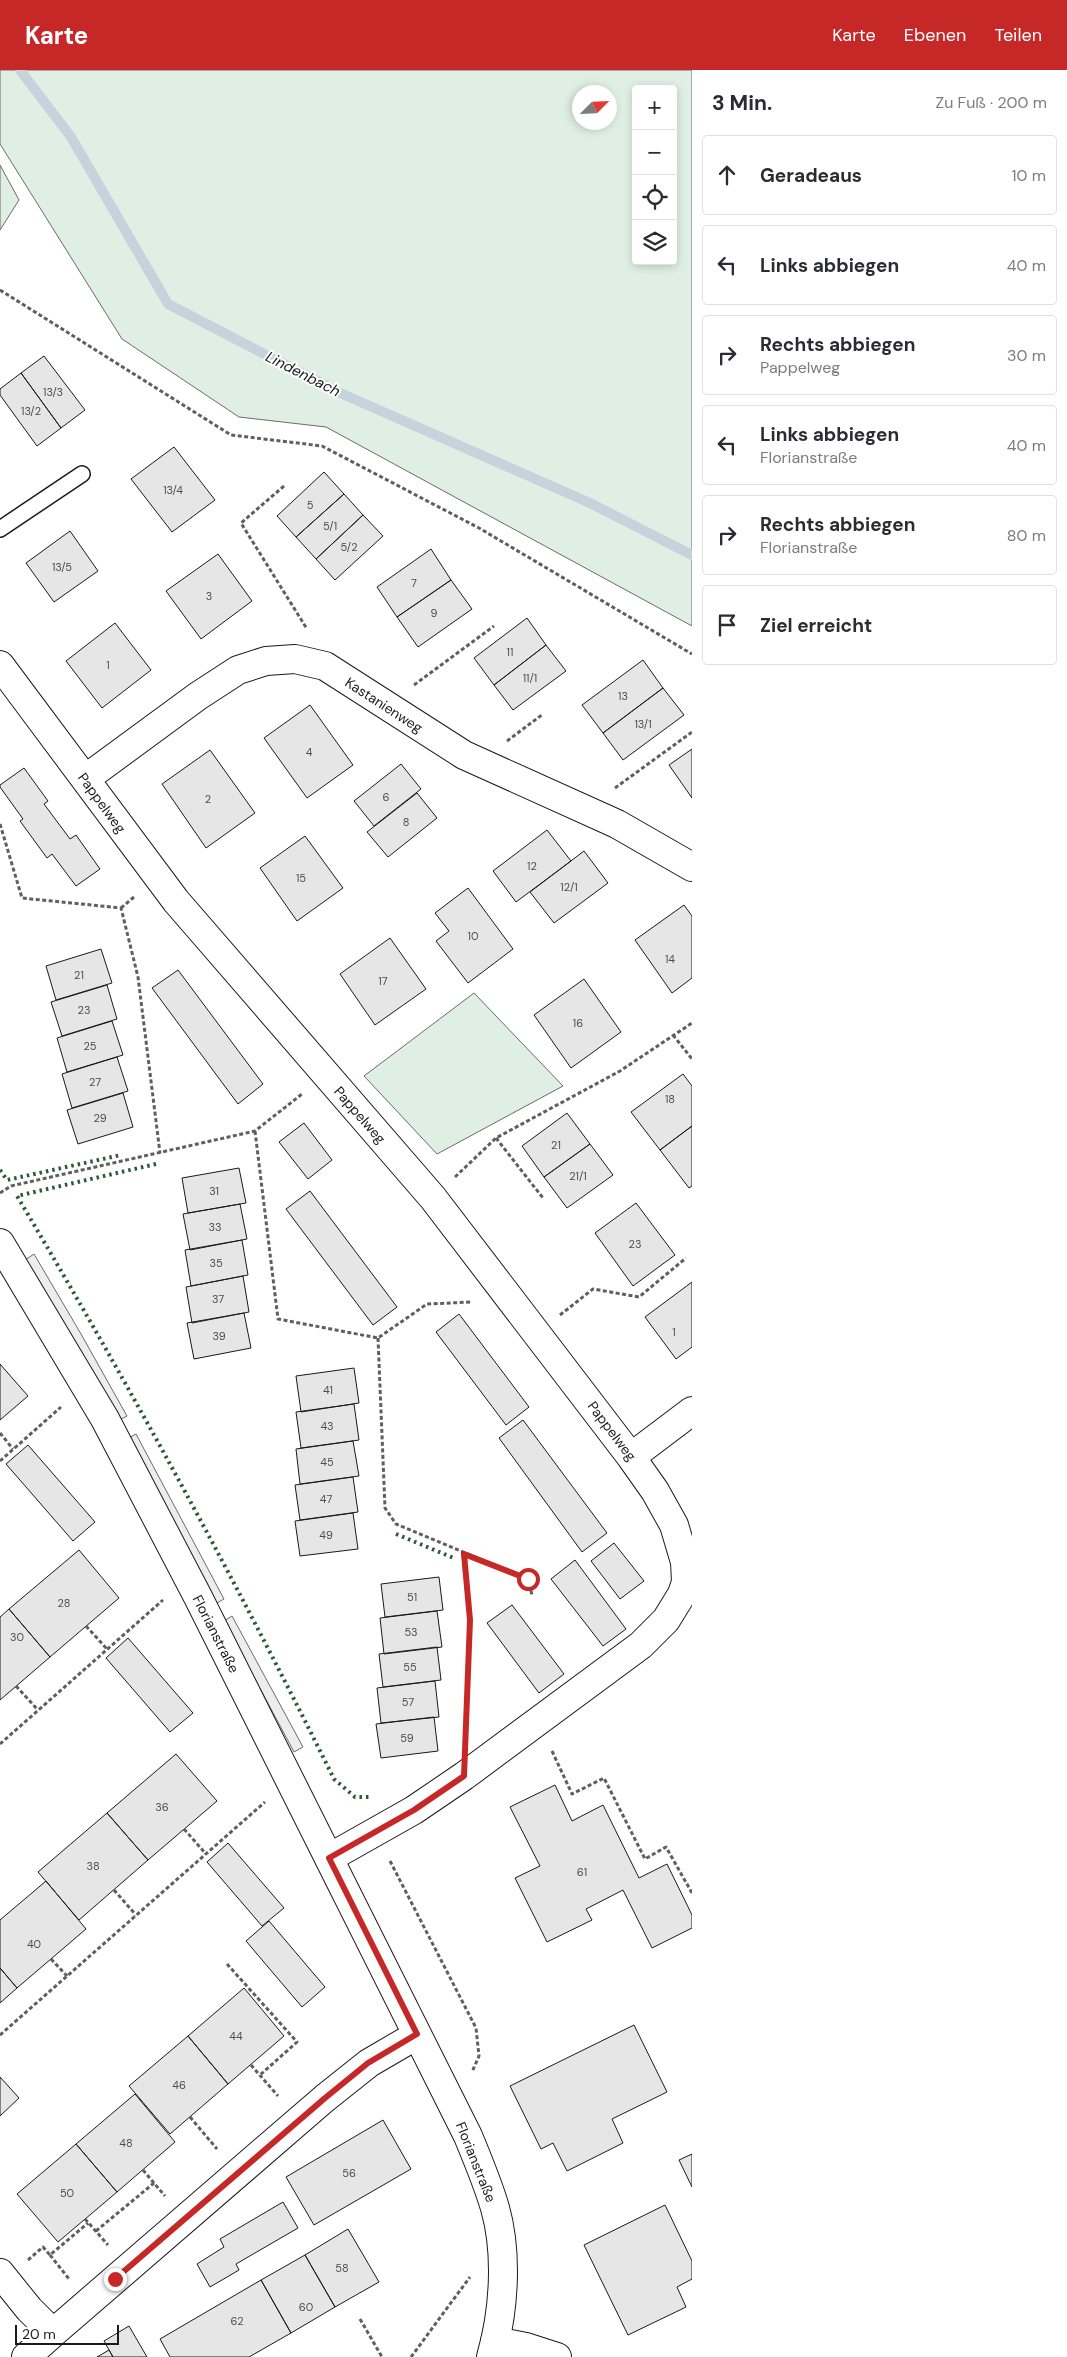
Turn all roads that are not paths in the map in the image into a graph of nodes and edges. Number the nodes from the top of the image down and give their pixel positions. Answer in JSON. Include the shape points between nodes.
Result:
{"nodes":[{"id":1,"x":82,"y":474,"type":"dead end"},
{"id":2,"x":0,"y":529,"type":"edge"},
{"id":3,"x":1,"y":669,"type":"edge"},
{"id":4,"x":85,"y":780,"type":"junction"},
{"id":5,"x":692,"y":867,"type":"edge"},
{"id":6,"x":0,"y":1243,"type":"edge"},
{"id":7,"x":692,"y":1411,"type":"edge"},
{"id":8,"x":631,"y":1457,"type":"junction"},
{"id":9,"x":689,"y":1583,"type":"edge"},
{"id":10,"x":329,"y":1858,"type":"junction"},
{"id":11,"x":417,"y":2034,"type":"junction"},
{"id":12,"x":3,"y":2277,"type":"edge"},
{"id":13,"x":53,"y":2333,"type":"junction"},
{"id":14,"x":493,"y":2349,"type":"edge"},
{"id":15,"x":26,"y":2357,"type":"edge"},
{"id":16,"x":557,"y":2357,"type":"edge"}],
"edges":[{"from":1,"to":2,"type":"lane"},
{"from":3,"to":4,"type":"street","name":"Pappelweg"},
{"from":4,"to":5,"type":"street","name":"Kastanienweg","via":[[238,670],[266,661],[295,658],[324,666],[478,762],[586,809]]},
{"from":4,"to":8,"type":"street","name":"Pappelweg","via":[[176,901],[433,1198]]},
{"from":6,"to":10,"type":"street","name":"Florianstraße","via":[[86,1385],[188,1578]]},
{"from":7,"to":8,"type":"street"},
{"from":8,"to":9,"type":"street","name":"Pappelweg","via":[[674,1525]]},
{"from":9,"to":10,"type":"street","name":"Pappelweg","via":[[666,1620],[641,1644],[464,1776],[376,1833]]},
{"from":10,"to":11,"type":"street","name":"Florianstraße"},
{"from":11,"to":13,"type":"street","via":[[368,2063]]},
{"from":11,"to":14,"type":"street","name":"Florianstraße","via":[[468,2136],[496,2210],[502,2275]]},
{"from":12,"to":13,"type":"street"},
{"from":13,"to":15,"type":"street"},
{"from":14,"to":16,"type":"street","via":[[526,2347]]}]}
